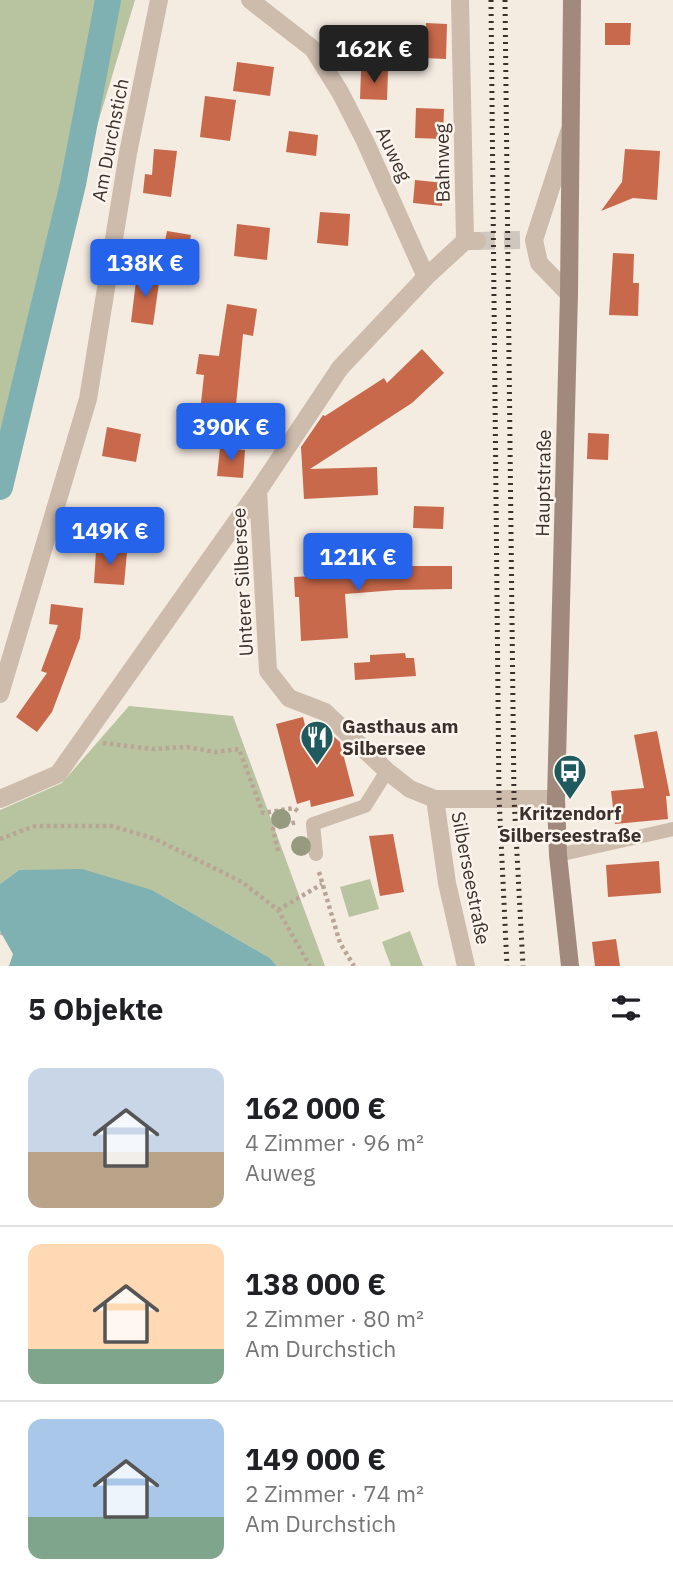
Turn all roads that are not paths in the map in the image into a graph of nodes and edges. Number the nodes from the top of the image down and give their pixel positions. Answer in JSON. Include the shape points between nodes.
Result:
{"nodes":[{"id":1,"x":159,"y":0,"type":"edge"},
{"id":2,"x":250,"y":0,"type":"edge"},
{"id":3,"x":460,"y":0,"type":"edge"},
{"id":4,"x":572,"y":0,"type":"edge"},
{"id":5,"x":570,"y":129,"type":"junction"},
{"id":6,"x":471,"y":241,"type":"joint"},
{"id":7,"x":426,"y":277,"type":"junction"},
{"id":8,"x":569,"y":294,"type":"junction"},
{"id":9,"x":258,"y":491,"type":"junction"},
{"id":10,"x":0,"y":694,"type":"edge"},
{"id":11,"x":387,"y":771,"type":"junction"},
{"id":12,"x":0,"y":799,"type":"edge"},
{"id":13,"x":435,"y":799,"type":"junction"},
{"id":14,"x":556,"y":799,"type":"junction"},
{"id":15,"x":673,"y":829,"type":"edge"},
{"id":16,"x":316,"y":854,"type":"road end"},
{"id":17,"x":558,"y":855,"type":"junction"},
{"id":18,"x":466,"y":966,"type":"edge"},
{"id":19,"x":570,"y":966,"type":"edge"}],
"edges":[{"from":1,"to":10,"type":"street","name":"Am Durchstich","via":[[123,179],[88,399]]},
{"from":2,"to":7,"type":"street","name":"Auweg","via":[[313,49],[365,141]]},
{"from":3,"to":6,"type":"street","name":"Bahnweg"},
{"from":4,"to":5,"type":"main road","name":"Hauptstraße"},
{"from":5,"to":8,"type":"main road","name":"Hauptstraße"},
{"from":5,"to":8,"type":"street","via":[[547,204],[527,240],[539,263]]},
{"from":6,"to":7,"type":"street","name":"Unterer Silbersee"},
{"from":7,"to":9,"type":"street","name":"Unterer Silbersee","via":[[341,368]]},
{"from":8,"to":14,"type":"main road","name":"Hauptstraße"},
{"from":9,"to":11,"type":"street","name":"Unterer Silbersee","via":[[268,671],[289,698],[325,712]]},
{"from":9,"to":12,"type":"street","name":"Unterer Silbersee","via":[[58,774]]},
{"from":11,"to":13,"type":"street","name":"Unterer Silbersee","via":[[410,789]]},
{"from":11,"to":16,"type":"lane","via":[[365,806],[313,824]]},
{"from":13,"to":14,"type":"street","name":"Unterer Silbersee"},
{"from":13,"to":18,"type":"street","name":"Silberseestraße","via":[[447,883]]},
{"from":14,"to":17,"type":"main road","name":"Hauptstraße"},
{"from":15,"to":17,"type":"lane"},
{"from":17,"to":19,"type":"main road","name":"Hauptstraße"}]}
